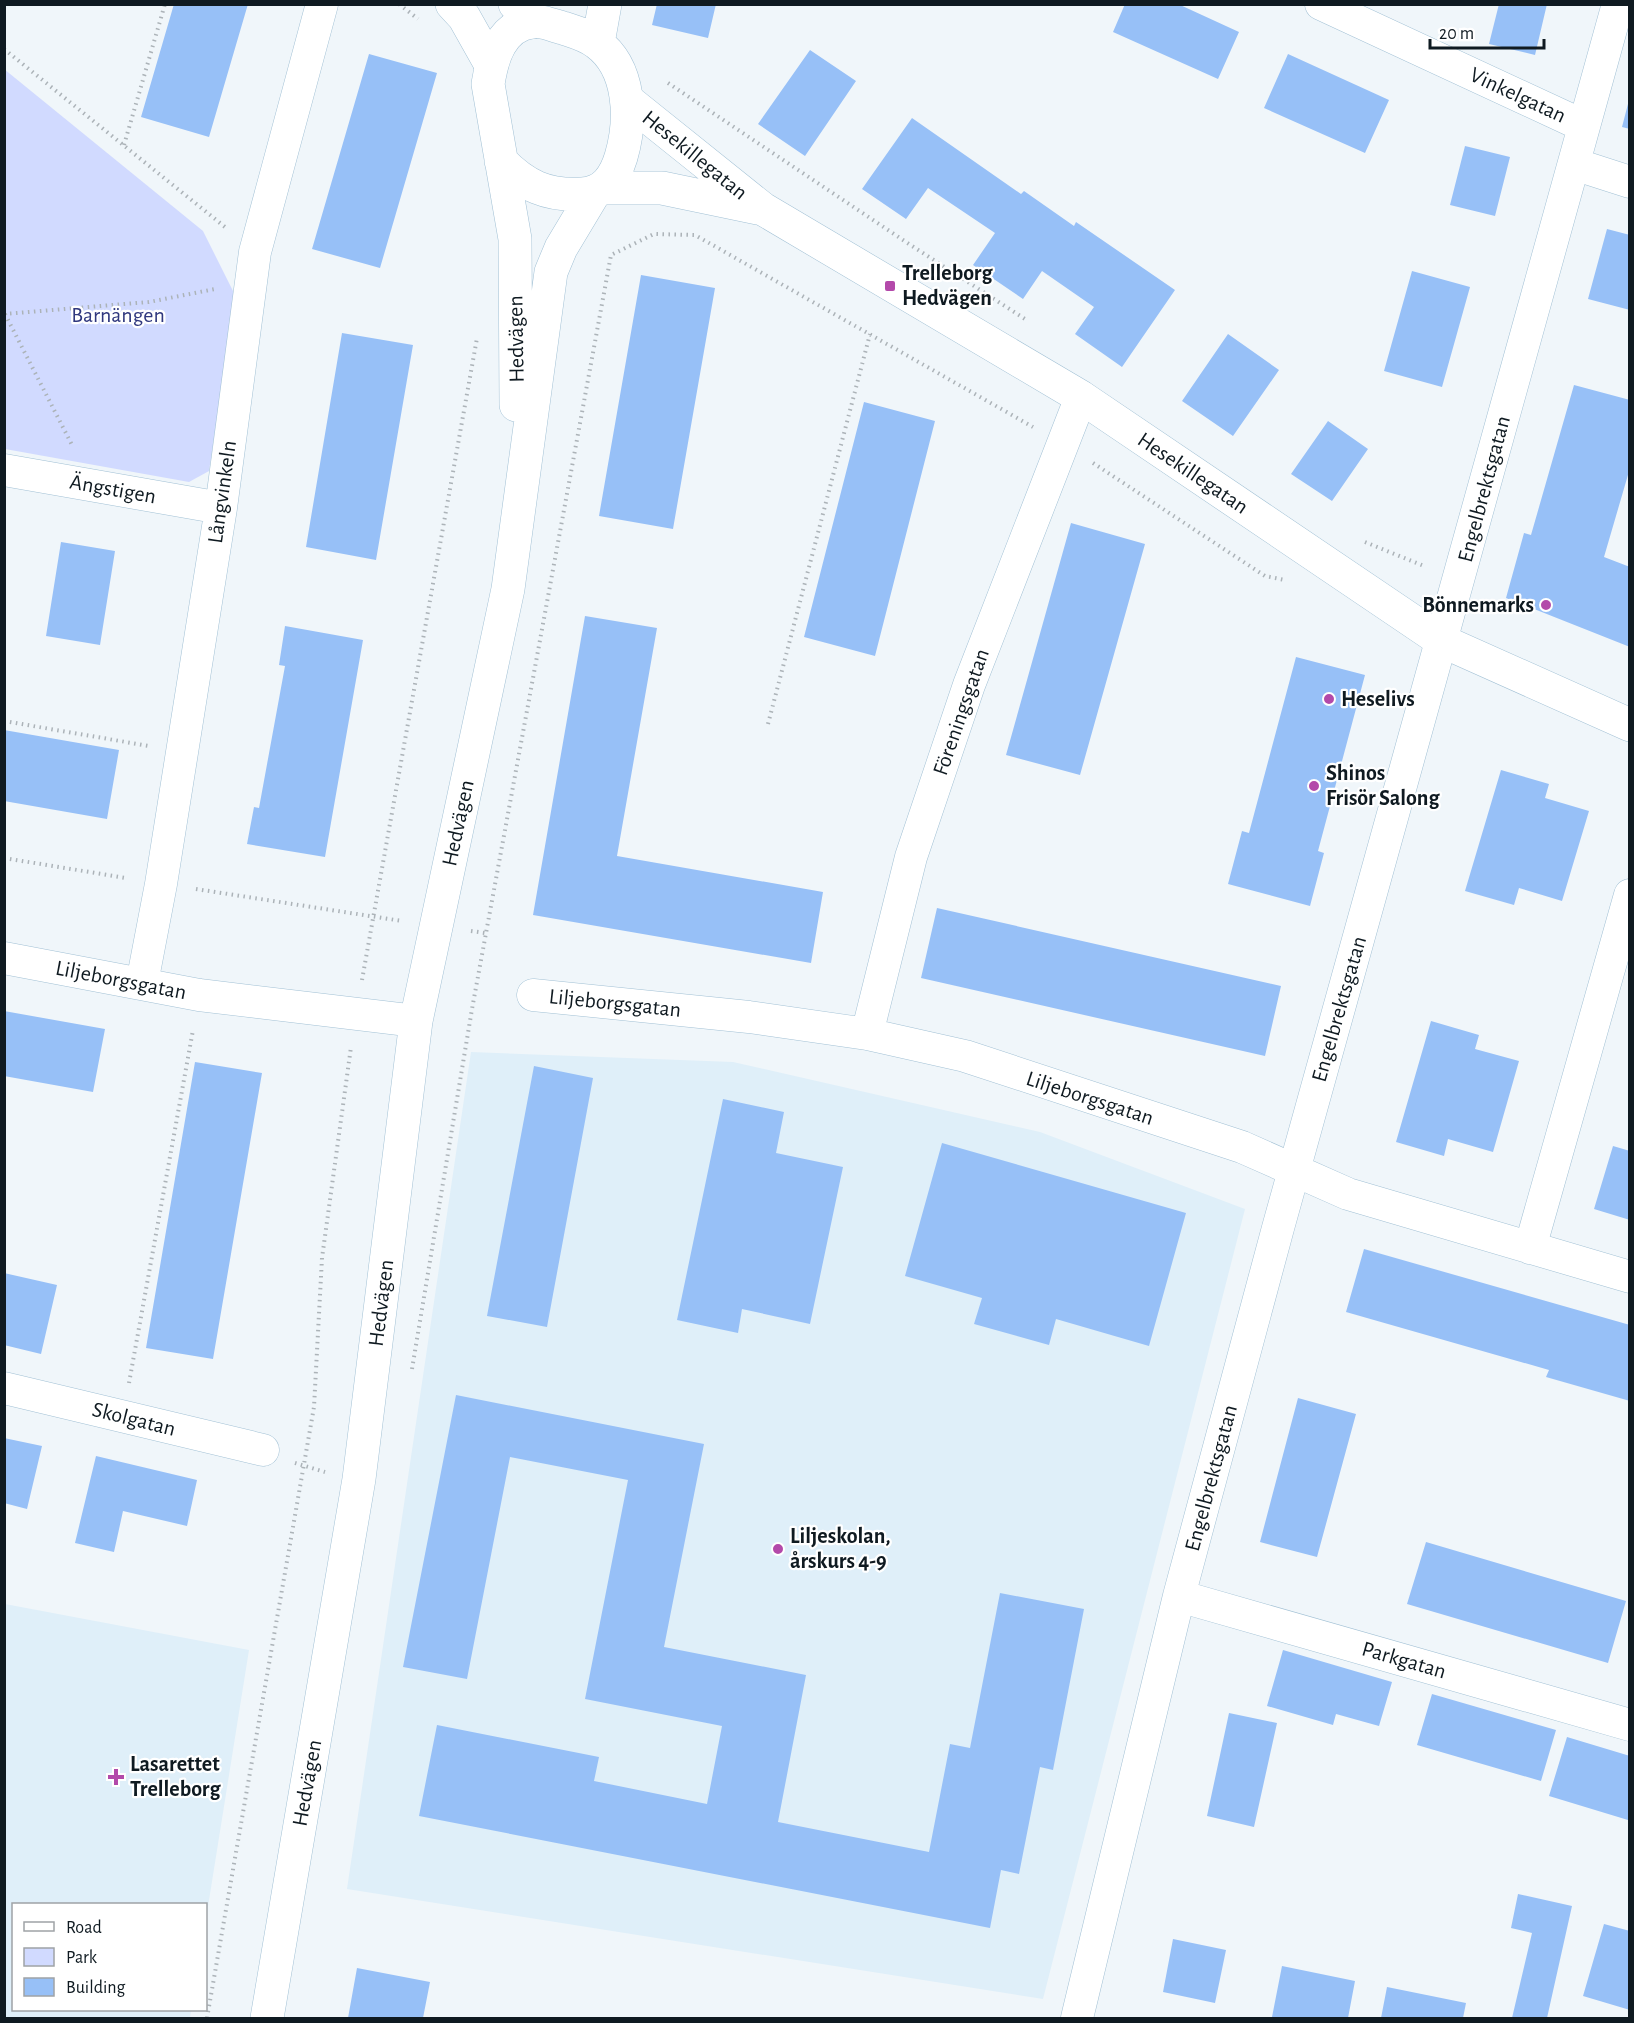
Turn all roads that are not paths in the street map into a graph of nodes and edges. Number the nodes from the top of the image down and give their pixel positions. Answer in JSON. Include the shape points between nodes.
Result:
{"nodes":[{"id":1,"x":322,"y":4,"type":"edge"},
{"id":2,"x":452,"y":4,"type":"edge"},
{"id":3,"x":605,"y":4,"type":"edge"},
{"id":4,"x":1321,"y":4,"type":"edge"},
{"id":5,"x":1618,"y":4,"type":"edge"},
{"id":6,"x":536,"y":14,"type":"edge"},
{"id":7,"x":598,"y":43,"type":"junction"},
{"id":8,"x":491,"y":65,"type":"junction"},
{"id":9,"x":627,"y":100,"type":"junction"},
{"id":10,"x":1584,"y":126,"type":"junction"},
{"id":11,"x":501,"y":161,"type":"junction"},
{"id":12,"x":1574,"y":164,"type":"junction"},
{"id":13,"x":1629,"y":182,"type":"edge"},
{"id":14,"x":599,"y":190,"type":"junction"},
{"id":15,"x":763,"y":209,"type":"junction"},
{"id":16,"x":1081,"y":397,"type":"junction"},
{"id":17,"x":4,"y":470,"type":"edge"},
{"id":18,"x":220,"y":508,"type":"junction"},
{"id":19,"x":508,"y":589,"type":"junction"},
{"id":20,"x":1442,"y":641,"type":"junction"},
{"id":21,"x":1629,"y":725,"type":"edge"},
{"id":22,"x":1629,"y":895,"type":"edge"},
{"id":23,"x":4,"y":958,"type":"edge"},
{"id":24,"x":142,"y":983,"type":"junction"},
{"id":25,"x":533,"y":995,"type":"dead end"},
{"id":26,"x":416,"y":1021,"type":"junction"},
{"id":27,"x":867,"y":1034,"type":"junction"},
{"id":28,"x":1294,"y":1170,"type":"junction"},
{"id":29,"x":1530,"y":1248,"type":"junction"},
{"id":30,"x":1629,"y":1277,"type":"edge"},
{"id":31,"x":4,"y":1388,"type":"edge"},
{"id":32,"x":263,"y":1450,"type":"dead end"},
{"id":33,"x":1179,"y":1596,"type":"junction"},
{"id":34,"x":1629,"y":1725,"type":"edge"},
{"id":35,"x":267,"y":2019,"type":"edge"},
{"id":36,"x":1077,"y":2019,"type":"edge"}],
"edges":[{"from":1,"to":18,"type":"street","name":"Långvinkeln","via":[[254,265]]},
{"from":2,"to":8,"type":"main road","via":[[464,17]]},
{"from":3,"to":7,"type":"main road"},
{"from":4,"to":10,"type":"street","name":"Vinkelgatan"},
{"from":5,"to":10,"type":"street","name":"Engelbrektsgatan"},
{"from":6,"to":7,"type":"main road","name":"Hedvägen"},
{"from":6,"to":8,"type":"main road","name":"Hedvägen","via":[[499,44]]},
{"from":7,"to":9,"type":"main road","name":"Hedvägen","via":[[613,61]]},
{"from":8,"to":11,"type":"main road","name":"Hedvägen","via":[[488,84]]},
{"from":9,"to":14,"type":"main road","name":"Hedvägen","via":[[625,146],[619,165]]},
{"from":9,"to":15,"type":"main road","name":"Hesekillegatan"},
{"from":10,"to":12,"type":"street","name":"Engelbrektsgatan"},
{"from":11,"to":14,"type":"main road","via":[[518,179],[546,193]]},
{"from":11,"to":19,"type":"main road","name":"Hedvägen","via":[[515,239],[517,417]]},
{"from":12,"to":13,"type":"street"},
{"from":12,"to":20,"type":"street","name":"Engelbrektsgatan"},
{"from":14,"to":15,"type":"main road","name":"Hesekillegatan","via":[[662,188]]},
{"from":14,"to":19,"type":"main road","name":"Hedvägen","via":[[561,248],[551,272]]},
{"from":15,"to":16,"type":"main road","name":"Hesekillegatan"},
{"from":16,"to":20,"type":"main road","name":"Hesekillegatan"},
{"from":16,"to":27,"type":"street","name":"Föreningsgatan","via":[[969,685],[911,856]]},
{"from":17,"to":18,"type":"street","name":"Ängstigen"},
{"from":18,"to":24,"type":"street","name":"Långvinkeln"},
{"from":19,"to":26,"type":"main road","name":"Hedvägen"},
{"from":20,"to":21,"type":"main road","name":"Hesekillegatan"},
{"from":20,"to":28,"type":"street","name":"Engelbrektsgatan"},
{"from":22,"to":29,"type":"street"},
{"from":23,"to":24,"type":"street","name":"Liljeborgsgatan"},
{"from":24,"to":26,"type":"street","name":"Liljeborgsgatan","via":[[199,995]]},
{"from":25,"to":27,"type":"street","name":"Liljeborgsgatan","via":[[749,1017]]},
{"from":26,"to":35,"type":"main road","name":"Hedvägen","via":[[359,1479]]},
{"from":27,"to":28,"type":"street","name":"Liljeborgsgatan","via":[[965,1056],[1242,1148]]},
{"from":28,"to":29,"type":"street","name":"Liljeborgsgatan","via":[[1348,1194]]},
{"from":28,"to":33,"type":"street","name":"Engelbrektsgatan"},
{"from":29,"to":30,"type":"street","name":"Liljeborgsgatan"},
{"from":31,"to":32,"type":"street","name":"Skolgatan"},
{"from":33,"to":34,"type":"street","name":"Parkgatan"},
{"from":33,"to":36,"type":"street","name":"Engelbrektsgatan"}]}
